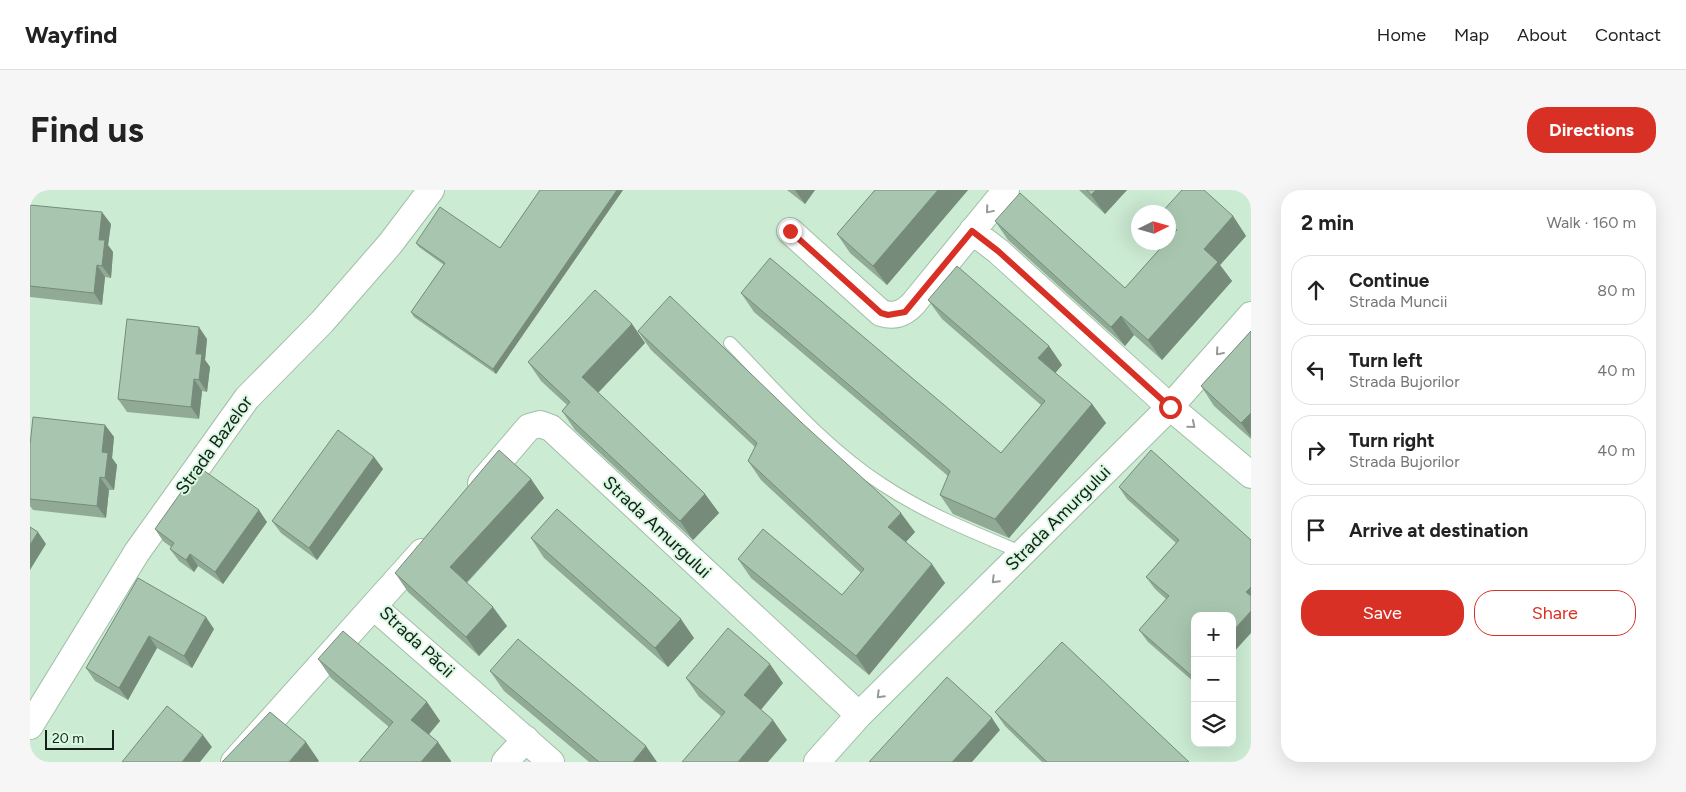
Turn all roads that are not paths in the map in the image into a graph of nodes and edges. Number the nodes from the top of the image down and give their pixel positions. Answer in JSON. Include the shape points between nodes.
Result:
{"nodes":[{"id":1,"x":430,"y":190,"type":"edge"},
{"id":2,"x":1006,"y":190,"type":"edge"},
{"id":3,"x":790,"y":231,"type":"dead end"},
{"id":4,"x":972,"y":231,"type":"junction"},
{"id":5,"x":1251,"y":315,"type":"edge"},
{"id":6,"x":730,"y":342,"type":"dead end"},
{"id":7,"x":1170,"y":407,"type":"junction"},
{"id":8,"x":1251,"y":475,"type":"edge"},
{"id":9,"x":465,"y":502,"type":"edge"},
{"id":10,"x":439,"y":532,"type":"edge"},
{"id":11,"x":1023,"y":553,"type":"junction"},
{"id":12,"x":375,"y":608,"type":"junction"},
{"id":13,"x":859,"y":715,"type":"junction"},
{"id":14,"x":30,"y":726,"type":"edge"},
{"id":15,"x":526,"y":739,"type":"junction"},
{"id":16,"x":234,"y":762,"type":"edge"},
{"id":17,"x":505,"y":762,"type":"edge"},
{"id":18,"x":551,"y":762,"type":"edge"},
{"id":19,"x":817,"y":762,"type":"edge"}],
"edges":[{"from":1,"to":14,"type":"street","name":"Strada Bazelor","via":[[390,244],[322,322],[247,398],[137,552]]},
{"from":2,"to":4,"type":"street","one_way":true},
{"from":3,"to":4,"type":"street","via":[[881,313],[888,315],[905,312]]},
{"from":4,"to":7,"type":"street"},
{"from":5,"to":7,"type":"street","name":"Strada Amurgului","one_way":true},
{"from":6,"to":11,"type":"lane","via":[[817,433],[882,484],[939,518]]},
{"from":7,"to":8,"type":"street","one_way":true},
{"from":7,"to":11,"type":"street","name":"Strada Amurgului"},
{"from":9,"to":13,"type":"street","name":"Strada Amurgului","via":[[529,427],[540,424],[551,428]]},
{"from":10,"to":12,"type":"street","name":"Strada Păcii"},
{"from":11,"to":13,"type":"street","name":"Strada Amurgului","one_way":true},
{"from":12,"to":15,"type":"street","name":"Strada Păcii"},
{"from":12,"to":16,"type":"street"},
{"from":13,"to":19,"type":"street","name":"Strada Amurgului"},
{"from":15,"to":17,"type":"street"},
{"from":15,"to":18,"type":"street","name":"Strada Păcii"}]}
